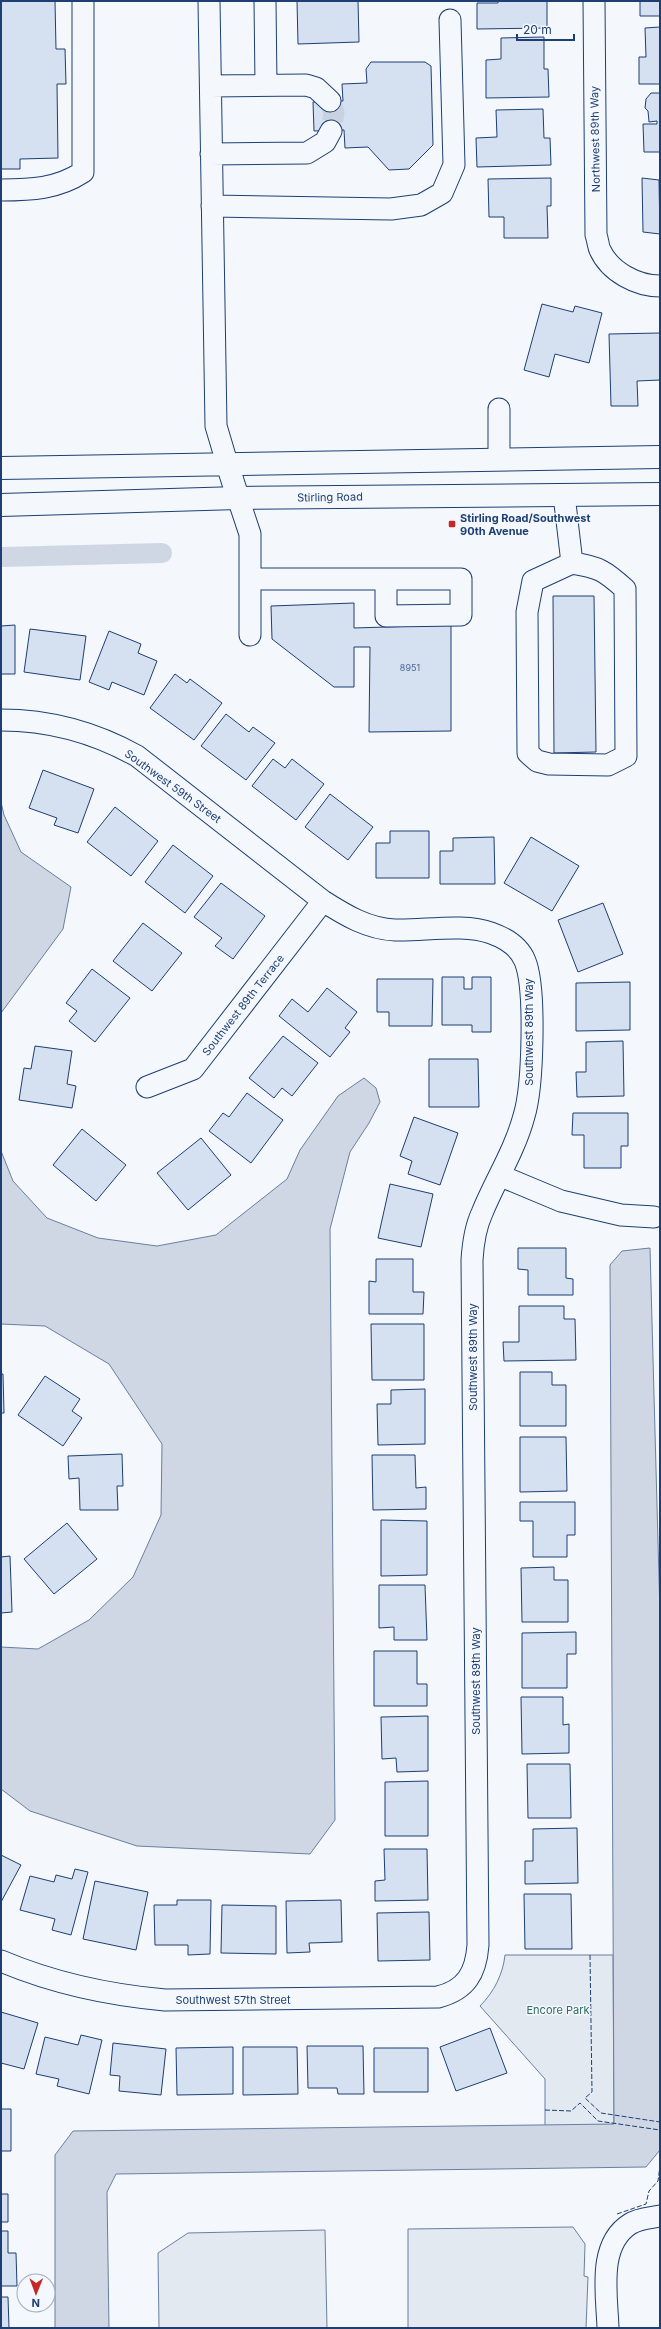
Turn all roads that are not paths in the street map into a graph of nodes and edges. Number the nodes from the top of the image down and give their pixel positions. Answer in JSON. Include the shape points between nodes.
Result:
{"nodes":[{"id":1,"x":83,"y":1,"type":"edge"},
{"id":2,"x":209,"y":1,"type":"edge"},
{"id":3,"x":265,"y":1,"type":"edge"},
{"id":4,"x":594,"y":1,"type":"edge"},
{"id":5,"x":450,"y":20,"type":"dead end"},
{"id":6,"x":266,"y":85,"type":"junction"},
{"id":7,"x":211,"y":86,"type":"junction"},
{"id":8,"x":330,"y":102,"type":"tunnel mouth"},
{"id":9,"x":331,"y":131,"type":"tunnel mouth"},
{"id":10,"x":211,"y":154,"type":"junction"},
{"id":11,"x":1,"y":190,"type":"edge"},
{"id":12,"x":212,"y":206,"type":"junction"},
{"id":13,"x":660,"y":286,"type":"edge"},
{"id":14,"x":499,"y":409,"type":"dead end"},
{"id":15,"x":660,"y":457,"type":"edge"},
{"id":16,"x":499,"y":459,"type":"junction"},
{"id":17,"x":227,"y":463,"type":"junction"},
{"id":18,"x":1,"y":468,"type":"edge"},
{"id":19,"x":660,"y":494,"type":"edge"},
{"id":20,"x":564,"y":495,"type":"junction"},
{"id":21,"x":238,"y":498,"type":"junction"},
{"id":22,"x":1,"y":505,"type":"edge"},
{"id":23,"x":572,"y":563,"type":"junction"},
{"id":24,"x":250,"y":579,"type":"junction"},
{"id":25,"x":386,"y":579,"type":"junction"},
{"id":26,"x":250,"y":635,"type":"dead end"},
{"id":27,"x":1,"y":720,"type":"edge"},
{"id":28,"x":323,"y":901,"type":"junction"},
{"id":29,"x":147,"y":1087,"type":"dead end"},
{"id":30,"x":501,"y":1176,"type":"junction"},
{"id":31,"x":654,"y":1217,"type":"dead end"},
{"id":32,"x":1,"y":1961,"type":"edge"},
{"id":33,"x":466,"y":1983,"type":"joint"},
{"id":34,"x":660,"y":2216,"type":"edge"},
{"id":35,"x":608,"y":2328,"type":"edge"}],
"edges":[{"from":1,"to":11,"type":"street","via":[[83,172],[68,182],[37,190]]},
{"from":2,"to":7,"type":"street"},
{"from":3,"to":6,"type":"street"},
{"from":4,"to":13,"type":"street","name":"Northwest 89th Way","via":[[596,235],[600,251],[617,270],[633,281]]},
{"from":5,"to":12,"type":"street","via":[[454,165],[442,193],[421,205],[392,209]]},
{"from":6,"to":7,"type":"street"},
{"from":6,"to":8,"type":"street","via":[[306,85],[316,88]]},
{"from":7,"to":10,"type":"street"},
{"from":9,"to":10,"type":"street","via":[[325,142],[307,153]]},
{"from":10,"to":12,"type":"street"},
{"from":12,"to":17,"type":"street","via":[[216,426]]},
{"from":14,"to":16,"type":"street"},
{"from":15,"to":16,"type":"main road"},
{"from":16,"to":17,"type":"main road"},
{"from":17,"to":18,"type":"main road"},
{"from":17,"to":21,"type":"main road"},
{"from":19,"to":20,"type":"main road","name":"Stirling Road"},
{"from":20,"to":21,"type":"main road","name":"Stirling Road"},
{"from":20,"to":23,"type":"street"},
{"from":21,"to":22,"type":"main road","name":"Stirling Road"},
{"from":21,"to":24,"type":"street","via":[[250,534]]},
{"from":23,"to":23,"type":"street","via":[[533,581],[527,612],[528,752],[537,761],[549,764],[608,765],[626,756],[625,589],[606,572]]},
{"from":24,"to":25,"type":"street"},
{"from":24,"to":26,"type":"street"},
{"from":25,"to":25,"type":"street","via":[[386,616],[461,615],[461,579]]},
{"from":27,"to":28,"type":"street","name":"Southwest 59th Street","via":[[57,724],[111,741],[176,785]]},
{"from":28,"to":29,"type":"street","name":"Southwest 89th Terrace","via":[[193,1069]]},
{"from":28,"to":30,"type":"street","name":"Southwest 89th Way","via":[[346,916],[369,926],[393,930],[470,929],[489,932],[505,938],[525,960],[530,977],[532,1071],[524,1117]]},
{"from":30,"to":31,"type":"street","via":[[561,1201],[622,1214]]},
{"from":30,"to":33,"type":"street","name":"Southwest 89th Way","via":[[482,1213],[474,1236],[472,1260],[478,1945],[474,1969]]},
{"from":32,"to":33,"type":"street","name":"Southwest 57th Street","via":[[27,1972],[99,1991],[128,1997],[165,2000],[414,1998],[450,1994]]},
{"from":34,"to":35,"type":"street","via":[[631,2223],[621,2230],[614,2242],[606,2268]]}]}
